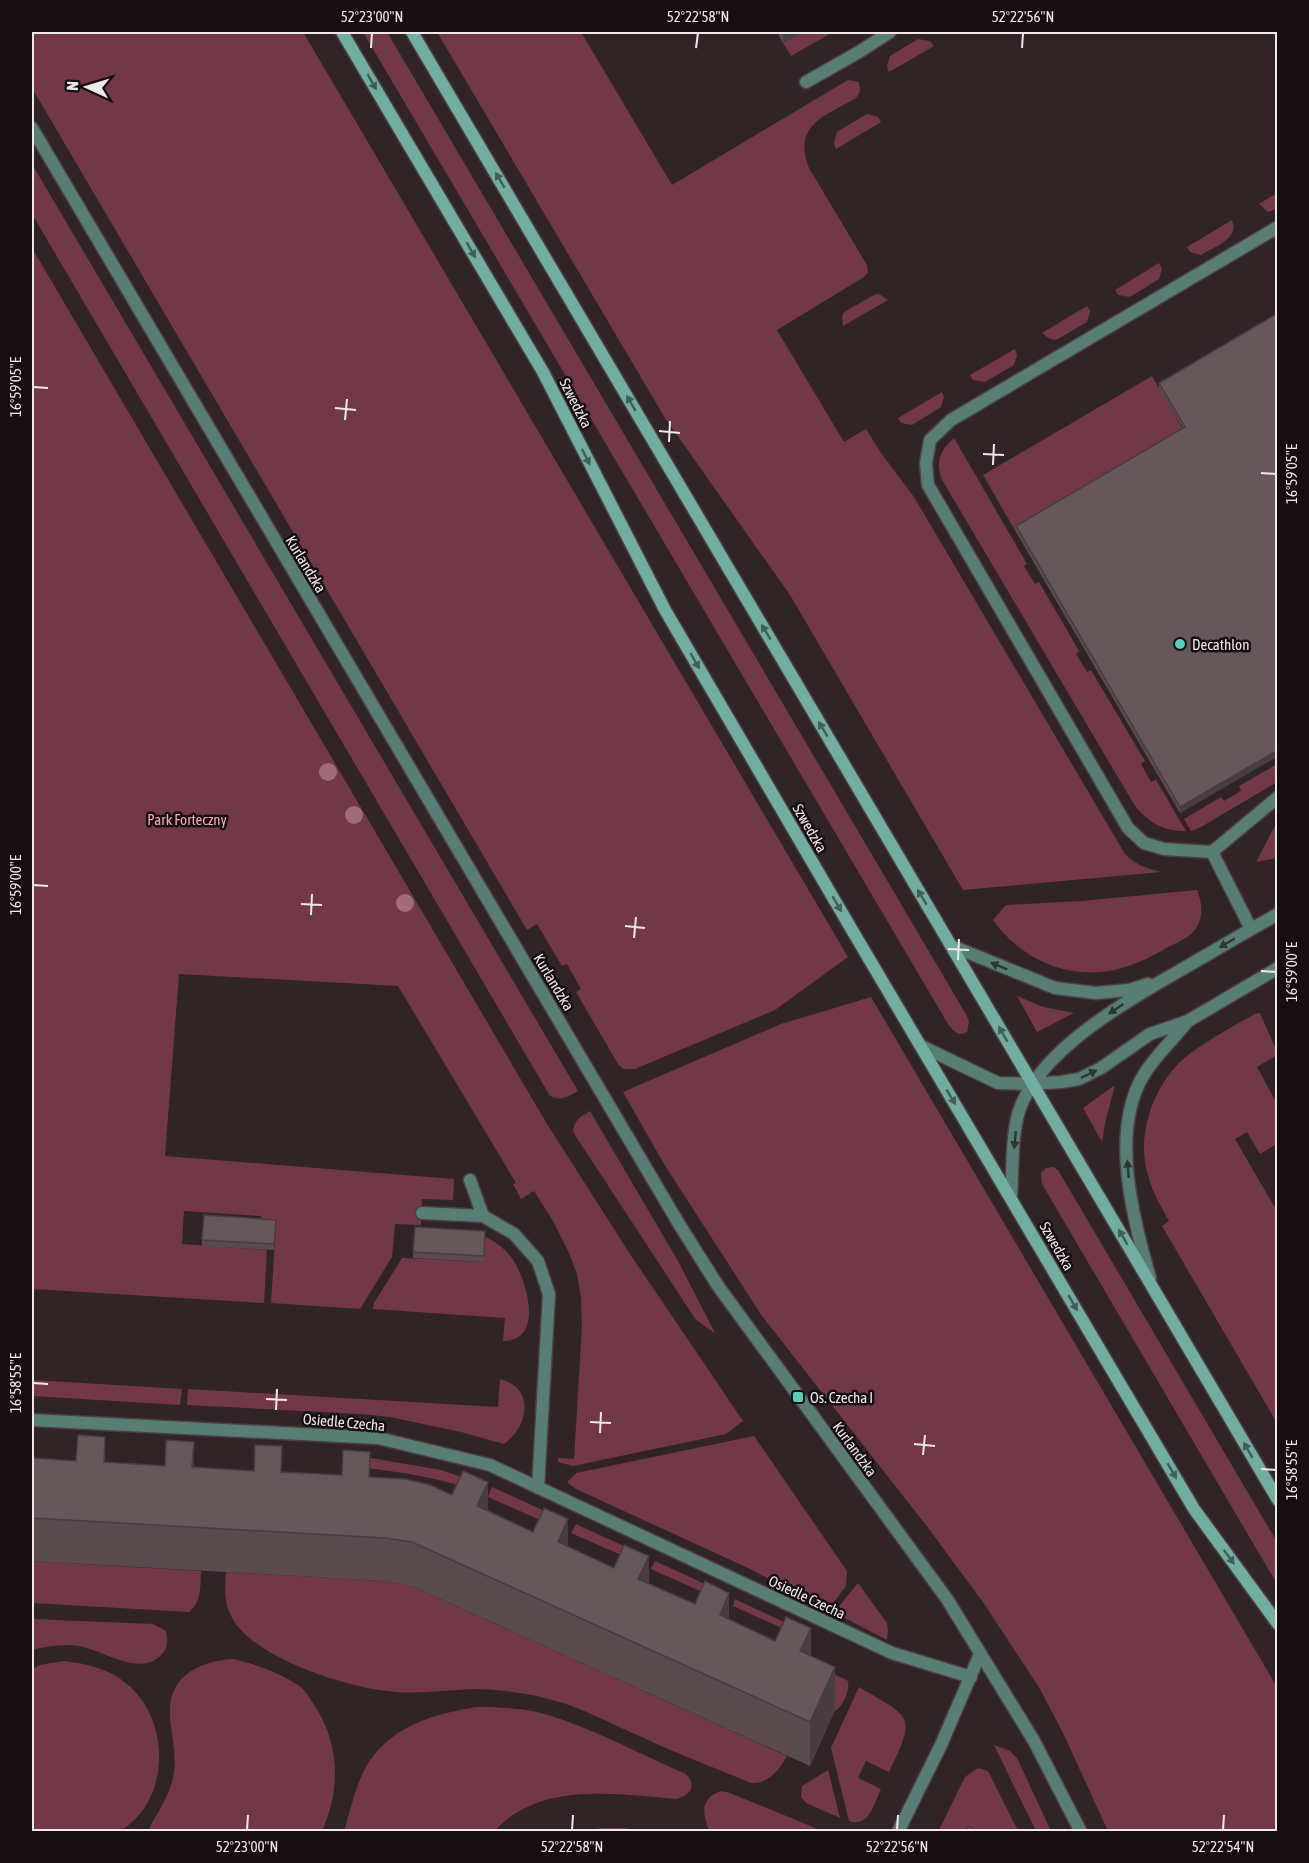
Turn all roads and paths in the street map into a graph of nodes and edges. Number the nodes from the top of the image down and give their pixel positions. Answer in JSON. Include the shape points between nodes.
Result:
{"nodes":[{"id":1,"x":342,"y":32,"type":"edge"},
{"id":2,"x":412,"y":32,"type":"edge"},
{"id":3,"x":890,"y":32,"type":"edge"},
{"id":4,"x":806,"y":82,"type":"dead end"},
{"id":5,"x":32,"y":128,"type":"edge"},
{"id":6,"x":1278,"y":227,"type":"edge"},
{"id":7,"x":1278,"y":797,"type":"edge"},
{"id":8,"x":1212,"y":852,"type":"junction"},
{"id":9,"x":1278,"y":914,"type":"edge"},
{"id":10,"x":1251,"y":929,"type":"junction"},
{"id":11,"x":952,"y":946,"type":"junction"},
{"id":12,"x":1278,"y":968,"type":"edge"},
{"id":13,"x":1166,"y":978,"type":"junction"},
{"id":14,"x":1188,"y":1021,"type":"junction"},
{"id":15,"x":921,"y":1046,"type":"junction"},
{"id":16,"x":1032,"y":1084,"type":"junction"},
{"id":17,"x":470,"y":1180,"type":"dead end"},
{"id":18,"x":1011,"y":1198,"type":"junction"},
{"id":19,"x":422,"y":1213,"type":"dead end"},
{"id":20,"x":483,"y":1216,"type":"junction"},
{"id":21,"x":1153,"y":1287,"type":"junction"},
{"id":22,"x":32,"y":1420,"type":"edge"},
{"id":23,"x":538,"y":1488,"type":"junction"},
{"id":24,"x":1278,"y":1500,"type":"edge"},
{"id":25,"x":1278,"y":1624,"type":"edge"},
{"id":26,"x":981,"y":1654,"type":"junction"},
{"id":27,"x":971,"y":1677,"type":"junction"},
{"id":28,"x":898,"y":1832,"type":"edge"},
{"id":29,"x":1081,"y":1832,"type":"edge"}],
"edges":[{"from":1,"to":15,"type":"street","name":"Szwedzka","one_way":true,"via":[[543,372],[665,610]]},
{"from":11,"to":2,"type":"street","one_way":true},
{"from":3,"to":4,"type":"street"},
{"from":5,"to":26,"type":"street","name":"Kurlandzka","via":[[678,1224],[718,1286],[947,1599]]},
{"from":6,"to":8,"type":"street","via":[[951,420],[930,440],[926,463],[928,485],[1128,828],[1144,843],[1164,849]]},
{"from":7,"to":8,"type":"street"},
{"from":8,"to":10,"type":"street"},
{"from":9,"to":10,"type":"street"},
{"from":10,"to":13,"type":"street","one_way":true},
{"from":13,"to":11,"type":"street","one_way":true,"via":[[1130,990],[1096,993],[1054,988]]},
{"from":16,"to":11,"type":"street","one_way":true},
{"from":12,"to":14,"type":"street"},
{"from":13,"to":16,"type":"street","one_way":true,"via":[[1083,1033]]},
{"from":16,"to":14,"type":"street","one_way":true,"via":[[1079,1079],[1150,1034]]},
{"from":21,"to":14,"type":"street","one_way":true,"via":[[1132,1202],[1126,1148],[1130,1111],[1143,1076]]},
{"from":15,"to":16,"type":"street","via":[[998,1083]]},
{"from":15,"to":18,"type":"street","name":"Szwedzka","one_way":true},
{"from":16,"to":18,"type":"street","one_way":true,"via":[[1019,1112]]},
{"from":21,"to":16,"type":"street","one_way":true},
{"from":17,"to":20,"type":"street"},
{"from":18,"to":25,"type":"street","name":"Szwedzka","one_way":true,"via":[[1194,1509]]},
{"from":19,"to":20,"type":"street"},
{"from":20,"to":23,"type":"street","via":[[514,1234],[538,1261],[549,1294]]},
{"from":24,"to":21,"type":"street","one_way":true},
{"from":22,"to":23,"type":"street","name":"Osiedle Czecha","via":[[378,1438],[490,1465]]},
{"from":23,"to":27,"type":"street","name":"Osiedle Czecha","via":[[892,1653]]},
{"from":26,"to":27,"type":"street"},
{"from":26,"to":29,"type":"street","name":"Kurlandzka","via":[[1034,1741]]},
{"from":27,"to":28,"type":"street"}]}
